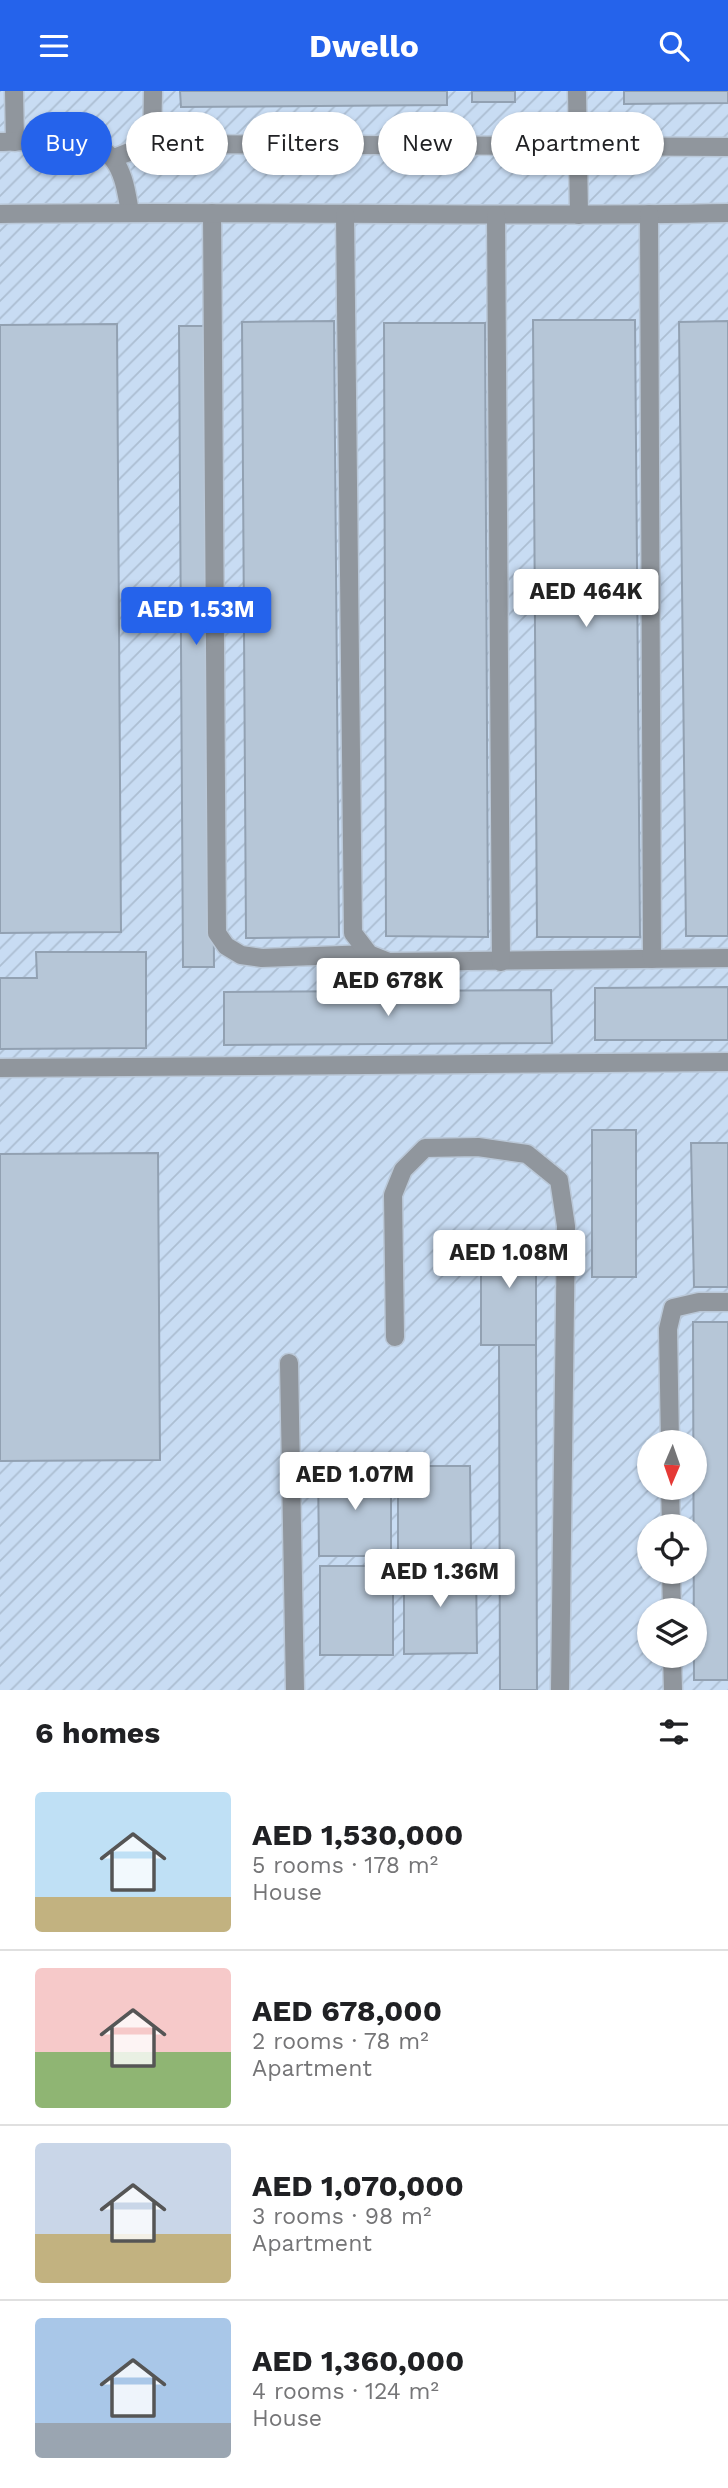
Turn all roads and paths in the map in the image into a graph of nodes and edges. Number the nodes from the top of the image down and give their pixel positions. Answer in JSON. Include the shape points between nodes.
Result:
{"nodes":[{"id":1,"x":14,"y":91,"type":"edge"},
{"id":2,"x":153,"y":91,"type":"edge"},
{"id":3,"x":577,"y":91,"type":"edge"},
{"id":4,"x":153,"y":112,"type":"edge"},
{"id":5,"x":577,"y":112,"type":"edge"},
{"id":6,"x":7,"y":142,"type":"edge"},
{"id":7,"x":228,"y":145,"type":"edge"},
{"id":8,"x":491,"y":147,"type":"edge"},
{"id":9,"x":664,"y":147,"type":"edge"},
{"id":10,"x":728,"y":147,"type":"edge"},
{"id":11,"x":126,"y":154,"type":"edge"},
{"id":12,"x":114,"y":158,"type":"junction"},
{"id":13,"x":578,"y":175,"type":"edge"},
{"id":14,"x":130,"y":212,"type":"junction"},
{"id":15,"x":212,"y":213,"type":"junction"},
{"id":16,"x":728,"y":213,"type":"edge"},
{"id":17,"x":0,"y":214,"type":"edge"},
{"id":18,"x":345,"y":214,"type":"junction"},
{"id":19,"x":496,"y":215,"type":"junction"},
{"id":20,"x":579,"y":215,"type":"junction"},
{"id":21,"x":649,"y":215,"type":"junction"},
{"id":22,"x":369,"y":954,"type":"junction"},
{"id":23,"x":728,"y":958,"type":"edge"},
{"id":24,"x":652,"y":959,"type":"junction"},
{"id":25,"x":501,"y":962,"type":"junction"},
{"id":26,"x":728,"y":1062,"type":"edge"},
{"id":27,"x":0,"y":1068,"type":"edge"},
{"id":28,"x":728,"y":1302,"type":"edge"},
{"id":29,"x":395,"y":1337,"type":"dead end"},
{"id":30,"x":289,"y":1363,"type":"dead end"},
{"id":31,"x":670,"y":1430,"type":"edge"},
{"id":32,"x":673,"y":1668,"type":"edge"},
{"id":33,"x":295,"y":1690,"type":"edge"},
{"id":34,"x":560,"y":1690,"type":"edge"},
{"id":35,"x":673,"y":1690,"type":"edge"}],
"edges":[{"from":1,"to":6,"type":"street"},
{"from":2,"to":4,"type":"street"},
{"from":3,"to":5,"type":"street"},
{"from":6,"to":12,"type":"street","via":[[89,143]]},
{"from":7,"to":8,"type":"street"},
{"from":9,"to":10,"type":"street"},
{"from":11,"to":12,"type":"street"},
{"from":12,"to":14,"type":"street"},
{"from":13,"to":20,"type":"street"},
{"from":14,"to":15,"type":"street"},
{"from":14,"to":17,"type":"street"},
{"from":15,"to":18,"type":"street"},
{"from":15,"to":22,"type":"street","via":[[217,933],[226,946],[241,955],[262,958]]},
{"from":16,"to":21,"type":"street"},
{"from":18,"to":19,"type":"street"},
{"from":18,"to":22,"type":"street","via":[[353,933]]},
{"from":19,"to":20,"type":"street"},
{"from":19,"to":25,"type":"street"},
{"from":20,"to":21,"type":"street"},
{"from":21,"to":24,"type":"street"},
{"from":22,"to":25,"type":"street","via":[[389,963]]},
{"from":23,"to":24,"type":"street"},
{"from":24,"to":25,"type":"street"},
{"from":26,"to":27,"type":"street"},
{"from":28,"to":31,"type":"street","via":[[673,1308],[668,1329]]},
{"from":29,"to":34,"type":"street","via":[[393,1195],[403,1170],[425,1148],[478,1147],[527,1154],[559,1180],[566,1226]]},
{"from":30,"to":33,"type":"street"},
{"from":32,"to":35,"type":"street"}]}
